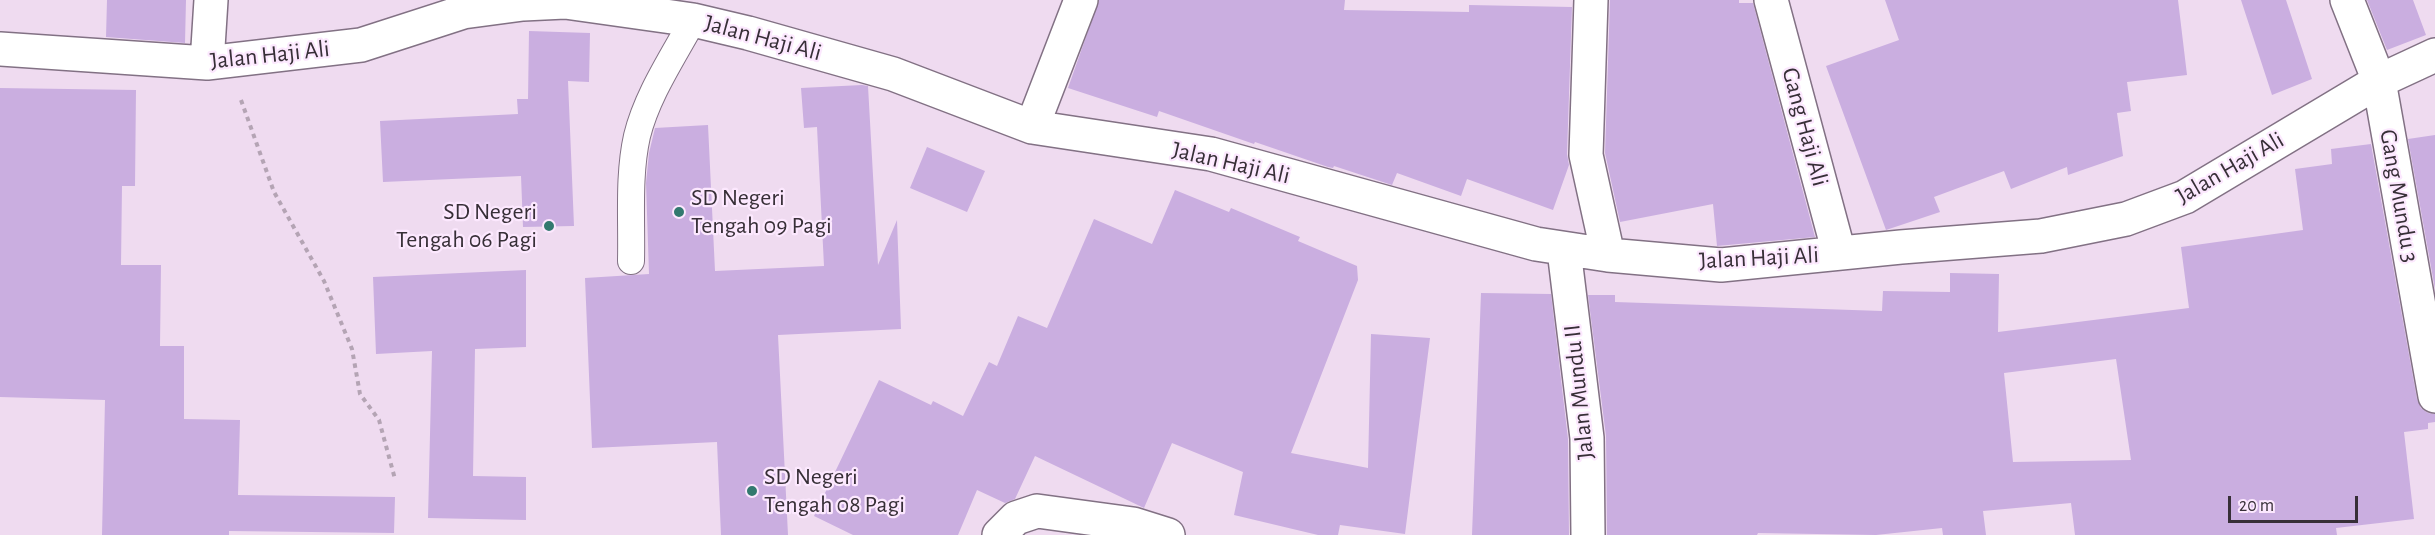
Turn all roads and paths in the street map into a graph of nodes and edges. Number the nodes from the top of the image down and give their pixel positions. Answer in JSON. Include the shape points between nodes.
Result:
{"nodes":[{"id":1,"x":211,"y":0,"type":"edge"},
{"id":2,"x":1081,"y":0,"type":"edge"},
{"id":3,"x":1591,"y":0,"type":"edge"},
{"id":4,"x":1771,"y":0,"type":"edge"},
{"id":5,"x":2347,"y":0,"type":"edge"},
{"id":6,"x":693,"y":20,"type":"junction"},
{"id":7,"x":0,"y":49,"type":"edge"},
{"id":8,"x":2435,"y":55,"type":"edge"},
{"id":9,"x":217,"y":62,"type":"junction"},
{"id":10,"x":2379,"y":81,"type":"junction"},
{"id":11,"x":1032,"y":127,"type":"junction"},
{"id":12,"x":1564,"y":250,"type":"junction"},
{"id":13,"x":1839,"y":253,"type":"junction"},
{"id":14,"x":1608,"y":255,"type":"junction"},
{"id":15,"x":631,"y":261,"type":"dead end"},
{"id":16,"x":2435,"y":396,"type":"edge"},
{"id":17,"x":395,"y":479,"type":"dead end"},
{"id":18,"x":999,"y":535,"type":"edge"},
{"id":19,"x":1168,"y":535,"type":"edge"},
{"id":20,"x":1588,"y":535,"type":"edge"}],
"edges":[{"from":1,"to":9,"type":"street"},
{"from":2,"to":11,"type":"street"},
{"from":3,"to":14,"type":"street","via":[[1586,155]]},
{"from":4,"to":13,"type":"street","name":"Gang Haji Ali"},
{"from":5,"to":10,"type":"street","name":"Gang Mundu 3"},
{"from":6,"to":9,"type":"street","name":"Jalan Haji Ali","via":[[566,2],[523,4],[463,12],[361,45]]},
{"from":6,"to":11,"type":"street","name":"Jalan Haji Ali","via":[[893,75]]},
{"from":6,"to":15,"type":"lane","via":[[651,97],[637,135]]},
{"from":7,"to":9,"type":"street","name":"Jalan Haji Ali"},
{"from":8,"to":10,"type":"street","name":"Jalan Haji Ali"},
{"from":9,"to":17,"type":"path","via":[[274,192],[324,281],[352,349],[360,394],[380,420]]},
{"from":10,"to":13,"type":"street","name":"Jalan Haji Ali","via":[[2185,197],[2126,219],[2041,236]]},
{"from":10,"to":16,"type":"street","name":"Gang Mundu 3"},
{"from":11,"to":12,"type":"street","name":"Jalan Haji Ali","via":[[1211,154]]},
{"from":12,"to":14,"type":"street","name":"Jalan Haji Ali"},
{"from":12,"to":20,"type":"street","name":"Jalan Mundu II","via":[[1587,438]]},
{"from":13,"to":14,"type":"street","name":"Jalan Haji Ali","via":[[1720,265]]},
{"from":18,"to":19,"type":"street","via":[[1016,518],[1037,511],[1133,524]]}]}
